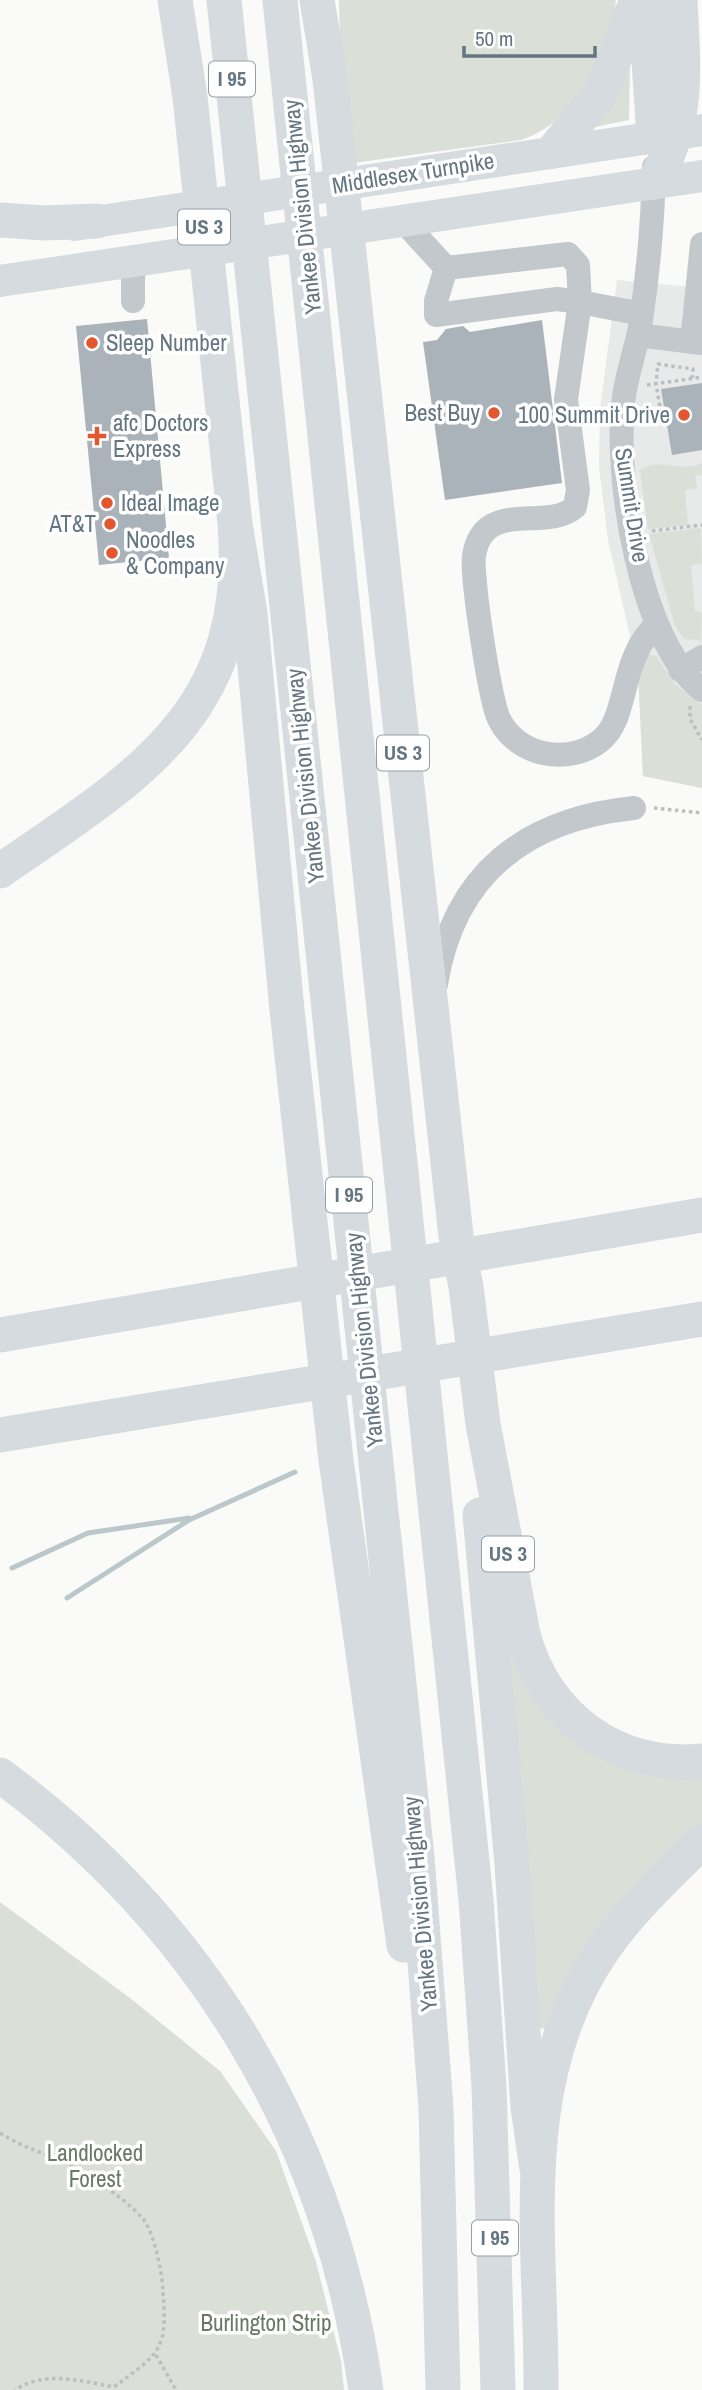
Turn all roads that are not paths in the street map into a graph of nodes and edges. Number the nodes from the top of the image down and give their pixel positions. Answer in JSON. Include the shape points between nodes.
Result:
{"nodes":[{"id":1,"x":175,"y":0,"type":"edge"},
{"id":2,"x":185,"y":0,"type":"edge"},
{"id":3,"x":224,"y":0,"type":"edge"},
{"id":4,"x":280,"y":0,"type":"edge"},
{"id":5,"x":317,"y":0,"type":"edge"},
{"id":6,"x":329,"y":0,"type":"edge"},
{"id":7,"x":637,"y":0,"type":"edge"},
{"id":8,"x":645,"y":0,"type":"edge"},
{"id":9,"x":680,"y":0,"type":"edge"},
{"id":10,"x":698,"y":0,"type":"edge"},
{"id":11,"x":702,"y":12,"type":"edge"},
{"id":12,"x":330,"y":79,"type":"junction"},
{"id":13,"x":190,"y":97,"type":"junction"},
{"id":14,"x":678,"y":133,"type":"edge"},
{"id":15,"x":553,"y":151,"type":"junction"},
{"id":16,"x":702,"y":176,"type":"edge"},
{"id":17,"x":654,"y":182,"type":"junction"},
{"id":18,"x":0,"y":220,"type":"edge"},
{"id":19,"x":97,"y":221,"type":"junction"},
{"id":20,"x":403,"y":222,"type":"junction"},
{"id":21,"x":0,"y":237,"type":"edge"},
{"id":22,"x":702,"y":244,"type":"edge"},
{"id":23,"x":137,"y":260,"type":"junction"},
{"id":24,"x":446,"y":268,"type":"junction"},
{"id":25,"x":0,"y":281,"type":"edge"},
{"id":26,"x":699,"y":296,"type":"edge"},
{"id":27,"x":134,"y":301,"type":"dead end"},
{"id":28,"x":580,"y":302,"type":"junction"},
{"id":29,"x":640,"y":324,"type":"junction"},
{"id":30,"x":697,"y":342,"type":"edge"},
{"id":31,"x":235,"y":524,"type":"junction"},
{"id":32,"x":657,"y":624,"type":"junction"},
{"id":33,"x":702,"y":657,"type":"edge"},
{"id":34,"x":680,"y":670,"type":"junction"},
{"id":35,"x":697,"y":696,"type":"edge"},
{"id":36,"x":634,"y":808,"type":"road end"},
{"id":37,"x":0,"y":871,"type":"edge"},
{"id":38,"x":433,"y":1023,"type":"junction"},
{"id":39,"x":702,"y":1202,"type":"edge"},
{"id":40,"x":702,"y":1215,"type":"edge"},
{"id":41,"x":612,"y":1231,"type":"junction"},
{"id":42,"x":456,"y":1236,"type":"junction"},
{"id":43,"x":702,"y":1319,"type":"edge"},
{"id":44,"x":0,"y":1335,"type":"edge"},
{"id":45,"x":0,"y":1435,"type":"edge"},
{"id":46,"x":702,"y":1761,"type":"edge"},
{"id":47,"x":0,"y":1775,"type":"edge"},
{"id":48,"x":702,"y":1841,"type":"edge"},
{"id":49,"x":436,"y":2108,"type":"junction"},
{"id":50,"x":537,"y":2169,"type":"junction"},
{"id":51,"x":366,"y":2390,"type":"edge"},
{"id":52,"x":443,"y":2390,"type":"edge"},
{"id":53,"x":498,"y":2390,"type":"edge"},
{"id":54,"x":541,"y":2390,"type":"edge"}],
"edges":[{"from":1,"to":13,"type":"highway"},
{"from":2,"to":13,"type":"highway","number":"US 3"},
{"from":3,"to":49,"type":"highway","name":"Yankee Division Highway","number":"I 95","via":[[407,1749]]},
{"from":4,"to":53,"type":"highway","name":"Yankee Division Highway","number":"I 95","via":[[463,1764],[489,2086]]},
{"from":5,"to":12,"type":"highway","number":"US 3"},
{"from":6,"to":12,"type":"highway"},
{"from":7,"to":15,"type":"highway","via":[[601,93]]},
{"from":8,"to":14,"type":"highway"},
{"from":9,"to":14,"type":"highway","via":[[683,88]]},
{"from":10,"to":11,"type":"highway"},
{"from":12,"to":38,"type":"highway","number":"US 3"},
{"from":13,"to":31,"type":"highway","number":"US 3"},
{"from":14,"to":15,"type":"main road","name":"Middlesex Turnpike"},
{"from":14,"to":17,"type":"highway"},
{"from":15,"to":19,"type":"main road","name":"Middlesex Turnpike"},
{"from":16,"to":17,"type":"main road","name":"Middlesex Turnpike"},
{"from":17,"to":20,"type":"main road","name":"Middlesex Turnpike"},
{"from":17,"to":29,"type":"street","name":"Summit Drive"},
{"from":18,"to":19,"type":"highway"},
{"from":19,"to":21,"type":"main road","name":"Middlesex Turnpike"},
{"from":20,"to":23,"type":"main road","name":"Middlesex Turnpike"},
{"from":20,"to":24,"type":"street"},
{"from":22,"to":26,"type":"street"},
{"from":23,"to":25,"type":"main road","name":"Middlesex Turnpike"},
{"from":23,"to":27,"type":"street"},
{"from":24,"to":28,"type":"street","via":[[569,254],[578,265]]},
{"from":24,"to":28,"type":"street","via":[[436,315],[557,299]]},
{"from":26,"to":30,"type":"street"},
{"from":28,"to":29,"type":"street"},
{"from":28,"to":32,"type":"street","via":[[566,399],[578,490],[575,507],[564,513],[496,524],[484,532],[474,556],[500,722],[519,742],[544,754],[573,754],[594,745],[614,722],[636,647]]},
{"from":29,"to":30,"type":"street"},
{"from":29,"to":32,"type":"street","name":"Summit Drive","via":[[624,395],[622,459],[635,541]]},
{"from":31,"to":37,"type":"highway","number":"US 3","via":[[237,575],[232,618],[215,670],[193,710],[136,775]]},
{"from":31,"to":49,"type":"highway","via":[[250,613],[287,1010],[343,1511],[397,1905]]},
{"from":32,"to":34,"type":"street","name":"Summit Drive"},
{"from":33,"to":34,"type":"street"},
{"from":34,"to":35,"type":"street","name":"Summit Drive"},
{"from":36,"to":38,"type":"street","via":[[552,825],[516,846],[490,870],[467,898],[449,933],[437,976]]},
{"from":38,"to":42,"type":"highway","number":"US 3"},
{"from":39,"to":41,"type":"street"},
{"from":40,"to":41,"type":"highway"},
{"from":41,"to":44,"type":"highway"},
{"from":42,"to":46,"type":"highway","number":"US 3","via":[[484,1424],[533,1666],[565,1713],[606,1744],[654,1760]]},
{"from":42,"to":50,"type":"highway","via":[[456,1286],[504,1768],[528,2107]]},
{"from":43,"to":45,"type":"highway"},
{"from":47,"to":51,"type":"highway","via":[[76,1835],[144,1903],[208,1983],[258,2062],[301,2149],[328,2221],[351,2300]]},
{"from":48,"to":50,"type":"highway","via":[[614,1935],[577,1994],[550,2068],[539,2126]]},
{"from":49,"to":52,"type":"highway","name":"Yankee Division Highway","number":"I 95"},
{"from":50,"to":54,"type":"highway"}]}
